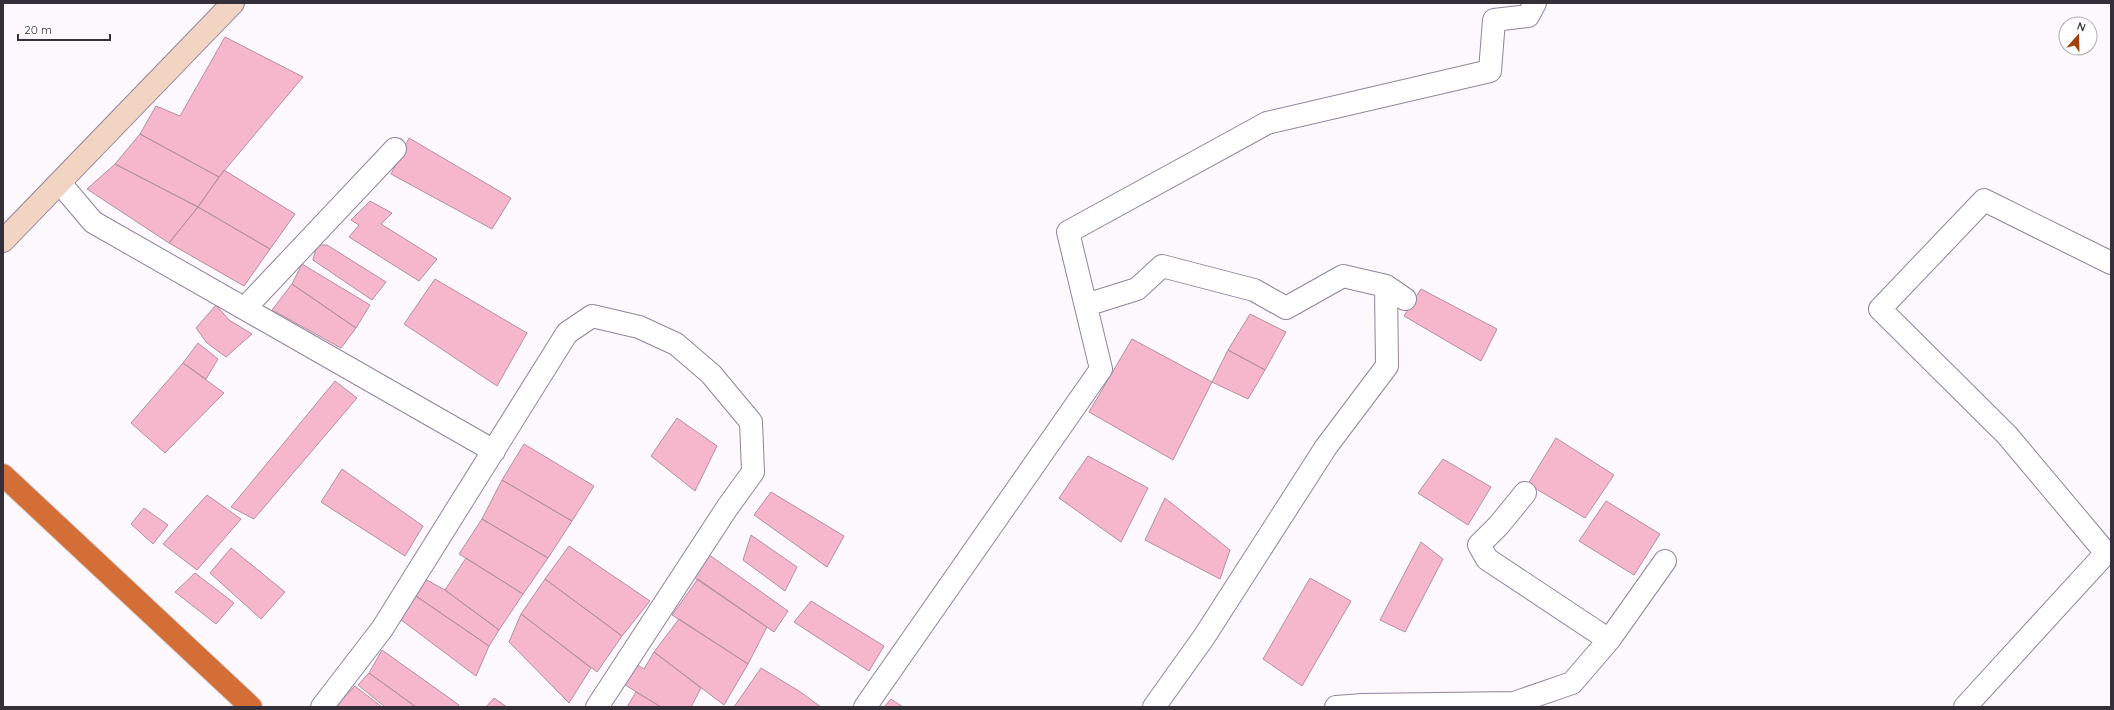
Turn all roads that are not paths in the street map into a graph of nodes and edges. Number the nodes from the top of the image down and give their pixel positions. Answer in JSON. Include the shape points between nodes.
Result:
{"nodes":[{"id":1,"x":233,"y":3,"type":"edge"},
{"id":2,"x":1535,"y":3,"type":"edge"},
{"id":3,"x":395,"y":149,"type":"dead end"},
{"id":4,"x":60,"y":183,"type":"junction"},
{"id":5,"x":3,"y":241,"type":"edge"},
{"id":6,"x":2111,"y":263,"type":"edge"},
{"id":7,"x":1386,"y":286,"type":"junction"},
{"id":8,"x":1405,"y":299,"type":"dead end"},
{"id":9,"x":1086,"y":304,"type":"junction"},
{"id":10,"x":245,"y":308,"type":"junction"},
{"id":11,"x":494,"y":451,"type":"junction"},
{"id":12,"x":3,"y":475,"type":"edge"},
{"id":13,"x":1525,"y":493,"type":"dead end"},
{"id":14,"x":1665,"y":561,"type":"dead end"},
{"id":15,"x":1609,"y":640,"type":"junction"},
{"id":16,"x":1970,"y":705,"type":"edge"},
{"id":17,"x":251,"y":707,"type":"edge"},
{"id":18,"x":322,"y":707,"type":"edge"},
{"id":19,"x":597,"y":707,"type":"edge"},
{"id":20,"x":865,"y":707,"type":"edge"},
{"id":21,"x":1154,"y":707,"type":"edge"},
{"id":22,"x":1336,"y":707,"type":"edge"}],
"edges":[{"from":1,"to":4,"type":"main road"},
{"from":2,"to":9,"type":"street","via":[[1528,16],[1494,20],[1490,71],[1267,123],[1068,232]]},
{"from":3,"to":10,"type":"street"},
{"from":4,"to":5,"type":"main road"},
{"from":4,"to":10,"type":"street","via":[[93,222]]},
{"from":6,"to":16,"type":"street","via":[[1984,200],[1880,309],[2007,435],[2106,553]]},
{"from":7,"to":8,"type":"street"},
{"from":7,"to":9,"type":"street","via":[[1343,276],[1286,308],[1254,290],[1162,266],[1137,288]]},
{"from":7,"to":21,"type":"street","via":[[1388,366],[1326,447],[1204,637]]},
{"from":9,"to":20,"type":"street","via":[[1101,368]]},
{"from":10,"to":11,"type":"street"},
{"from":11,"to":18,"type":"street","via":[[382,629]]},
{"from":11,"to":19,"type":"street","via":[[567,333],[592,316],[640,327],[676,344],[711,374],[751,422],[753,472]]},
{"from":12,"to":17,"type":"highway"},
{"from":13,"to":15,"type":"street","via":[[1479,545],[1487,559]]},
{"from":14,"to":15,"type":"street"},
{"from":15,"to":22,"type":"street","via":[[1572,683],[1514,703]]}]}
